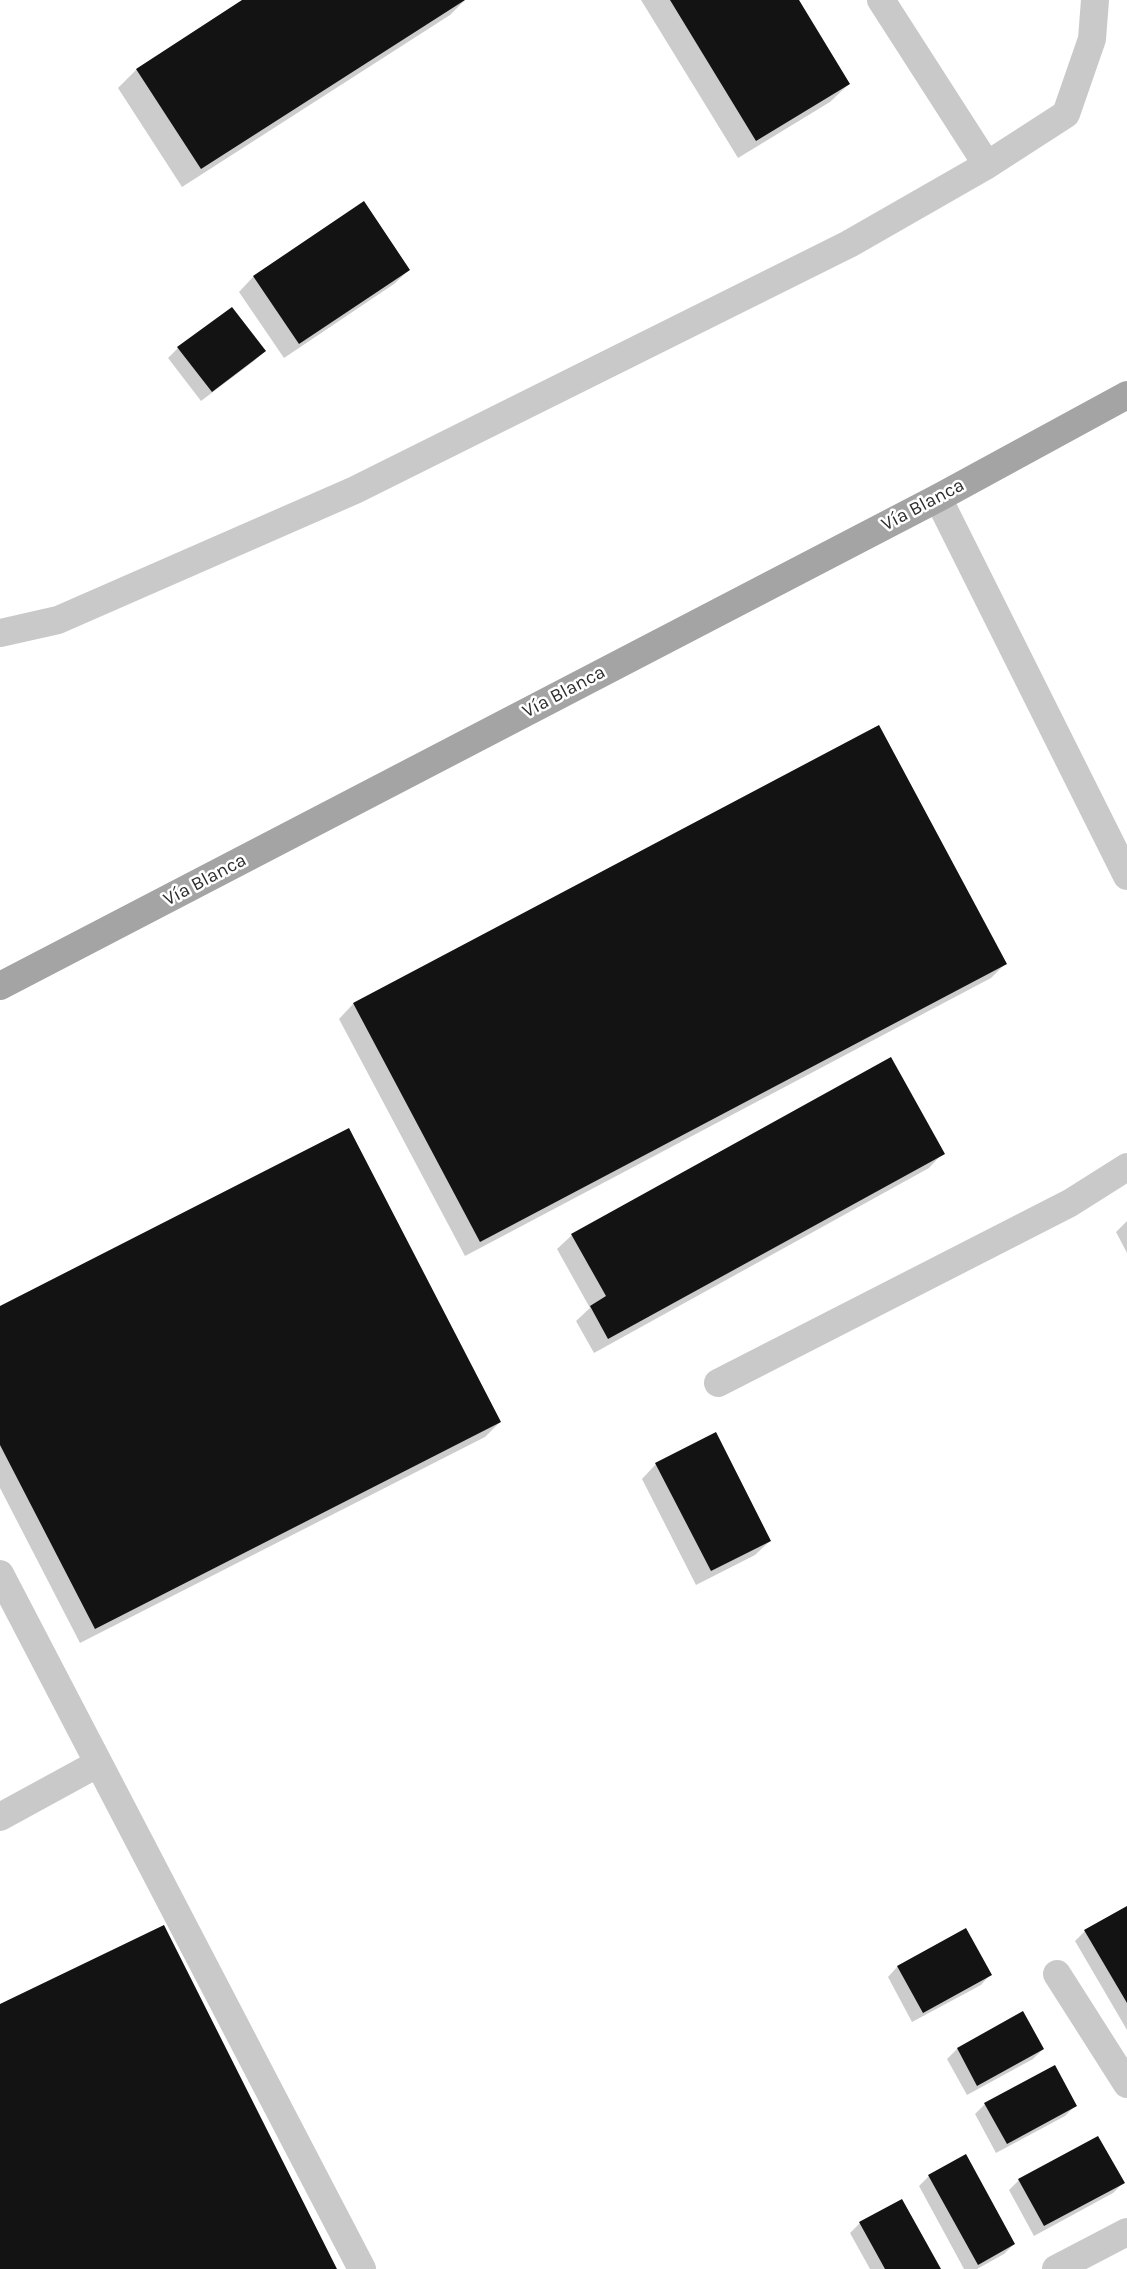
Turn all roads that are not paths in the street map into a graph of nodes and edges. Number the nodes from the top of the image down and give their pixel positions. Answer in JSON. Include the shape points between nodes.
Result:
{"nodes":[{"id":1,"x":881,"y":0,"type":"edge"},
{"id":2,"x":1095,"y":0,"type":"edge"},
{"id":3,"x":987,"y":165,"type":"junction"},
{"id":4,"x":1127,"y":395,"type":"edge"},
{"id":5,"x":938,"y":498,"type":"junction"},
{"id":6,"x":0,"y":633,"type":"edge"},
{"id":7,"x":1127,"y":876,"type":"edge"},
{"id":8,"x":0,"y":986,"type":"edge"},
{"id":9,"x":1127,"y":1167,"type":"edge"},
{"id":10,"x":718,"y":1383,"type":"dead end"},
{"id":11,"x":0,"y":1574,"type":"edge"},
{"id":12,"x":97,"y":1764,"type":"junction"},
{"id":13,"x":0,"y":1817,"type":"edge"},
{"id":14,"x":1057,"y":1974,"type":"dead end"},
{"id":15,"x":1127,"y":2084,"type":"edge"},
{"id":16,"x":1127,"y":2232,"type":"edge"},
{"id":17,"x":362,"y":2269,"type":"edge"},
{"id":18,"x":1056,"y":2269,"type":"edge"}],
"edges":[{"from":1,"to":3,"type":"street"},
{"from":2,"to":3,"type":"street","via":[[1092,39],[1066,114]]},
{"from":3,"to":6,"type":"street","via":[[849,244],[355,490],[58,620]]},
{"from":4,"to":5,"type":"main road","name":"Vía Blanca"},
{"from":5,"to":7,"type":"street"},
{"from":5,"to":8,"type":"main road","name":"Vía Blanca"},
{"from":9,"to":10,"type":"street","via":[[1070,1203]]},
{"from":11,"to":12,"type":"street"},
{"from":12,"to":13,"type":"street"},
{"from":12,"to":17,"type":"street"},
{"from":14,"to":15,"type":"street"},
{"from":16,"to":18,"type":"street"}]}
